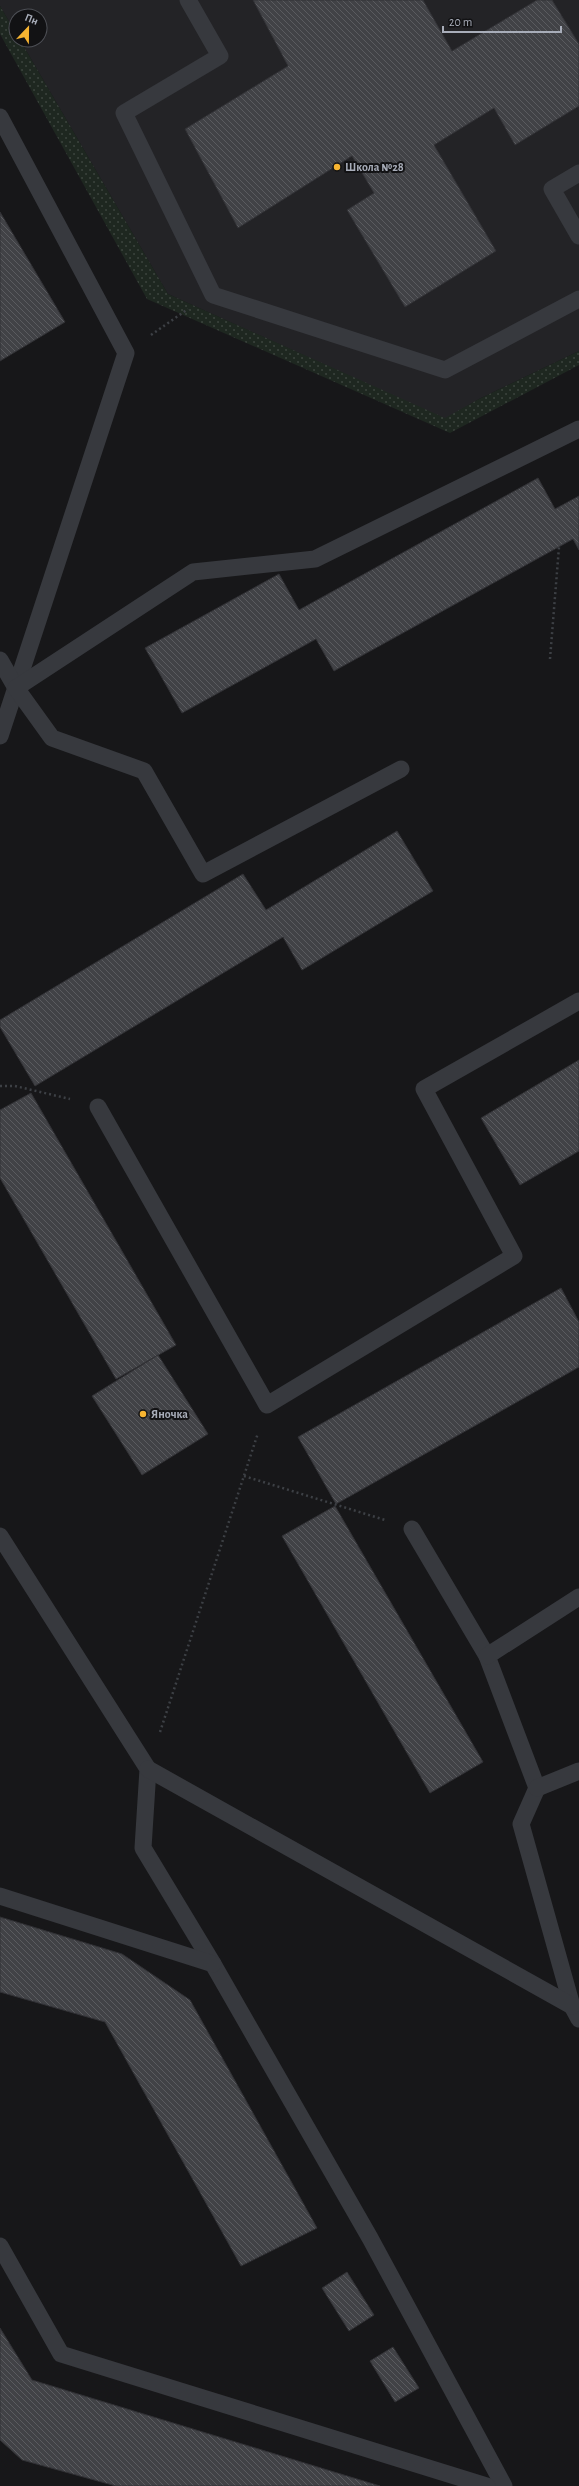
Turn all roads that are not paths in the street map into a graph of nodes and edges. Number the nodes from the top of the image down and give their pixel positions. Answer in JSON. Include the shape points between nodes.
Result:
{"nodes":[{"id":1,"x":188,"y":0,"type":"edge"},
{"id":2,"x":0,"y":117,"type":"edge"},
{"id":3,"x":579,"y":173,"type":"edge"},
{"id":4,"x":579,"y":236,"type":"edge"},
{"id":5,"x":579,"y":299,"type":"edge"},
{"id":6,"x":579,"y":429,"type":"edge"},
{"id":7,"x":0,"y":660,"type":"edge"},
{"id":8,"x":16,"y":688,"type":"junction"},
{"id":9,"x":0,"y":736,"type":"edge"},
{"id":10,"x":402,"y":769,"type":"dead end"},
{"id":11,"x":579,"y":1001,"type":"edge"},
{"id":12,"x":98,"y":1107,"type":"road end"},
{"id":13,"x":412,"y":1529,"type":"road end"},
{"id":14,"x":0,"y":1536,"type":"edge"},
{"id":15,"x":579,"y":1597,"type":"edge"},
{"id":16,"x":487,"y":1656,"type":"junction"},
{"id":17,"x":148,"y":1769,"type":"junction"},
{"id":18,"x":579,"y":1771,"type":"edge"},
{"id":19,"x":537,"y":1788,"type":"junction"},
{"id":20,"x":0,"y":1896,"type":"edge"},
{"id":21,"x":213,"y":1964,"type":"junction"},
{"id":22,"x":575,"y":2012,"type":"edge"},
{"id":23,"x":0,"y":2246,"type":"edge"},
{"id":24,"x":487,"y":2486,"type":"edge"},
{"id":25,"x":504,"y":2486,"type":"edge"}],
"edges":[{"from":1,"to":5,"type":"lane","via":[[220,56],[124,113],[213,295],[445,370]]},
{"from":2,"to":8,"type":"lane","via":[[126,353]]},
{"from":3,"to":4,"type":"lane","via":[[552,189]]},
{"from":6,"to":8,"type":"lane","via":[[315,559],[193,572]]},
{"from":7,"to":8,"type":"lane"},
{"from":8,"to":9,"type":"lane"},
{"from":8,"to":10,"type":"lane","via":[[52,738],[144,771],[203,874]]},
{"from":11,"to":12,"type":"lane","via":[[424,1089],[514,1256],[267,1405]]},
{"from":13,"to":16,"type":"lane"},
{"from":14,"to":17,"type":"lane"},
{"from":15,"to":16,"type":"lane"},
{"from":16,"to":19,"type":"lane"},
{"from":17,"to":21,"type":"lane","via":[[143,1848]]},
{"from":17,"to":22,"type":"lane"},
{"from":18,"to":19,"type":"lane"},
{"from":19,"to":22,"type":"lane","via":[[522,1824]]},
{"from":20,"to":21,"type":"lane"},
{"from":21,"to":25,"type":"lane","via":[[370,2238]]},
{"from":23,"to":24,"type":"lane","via":[[61,2354]]}]}
